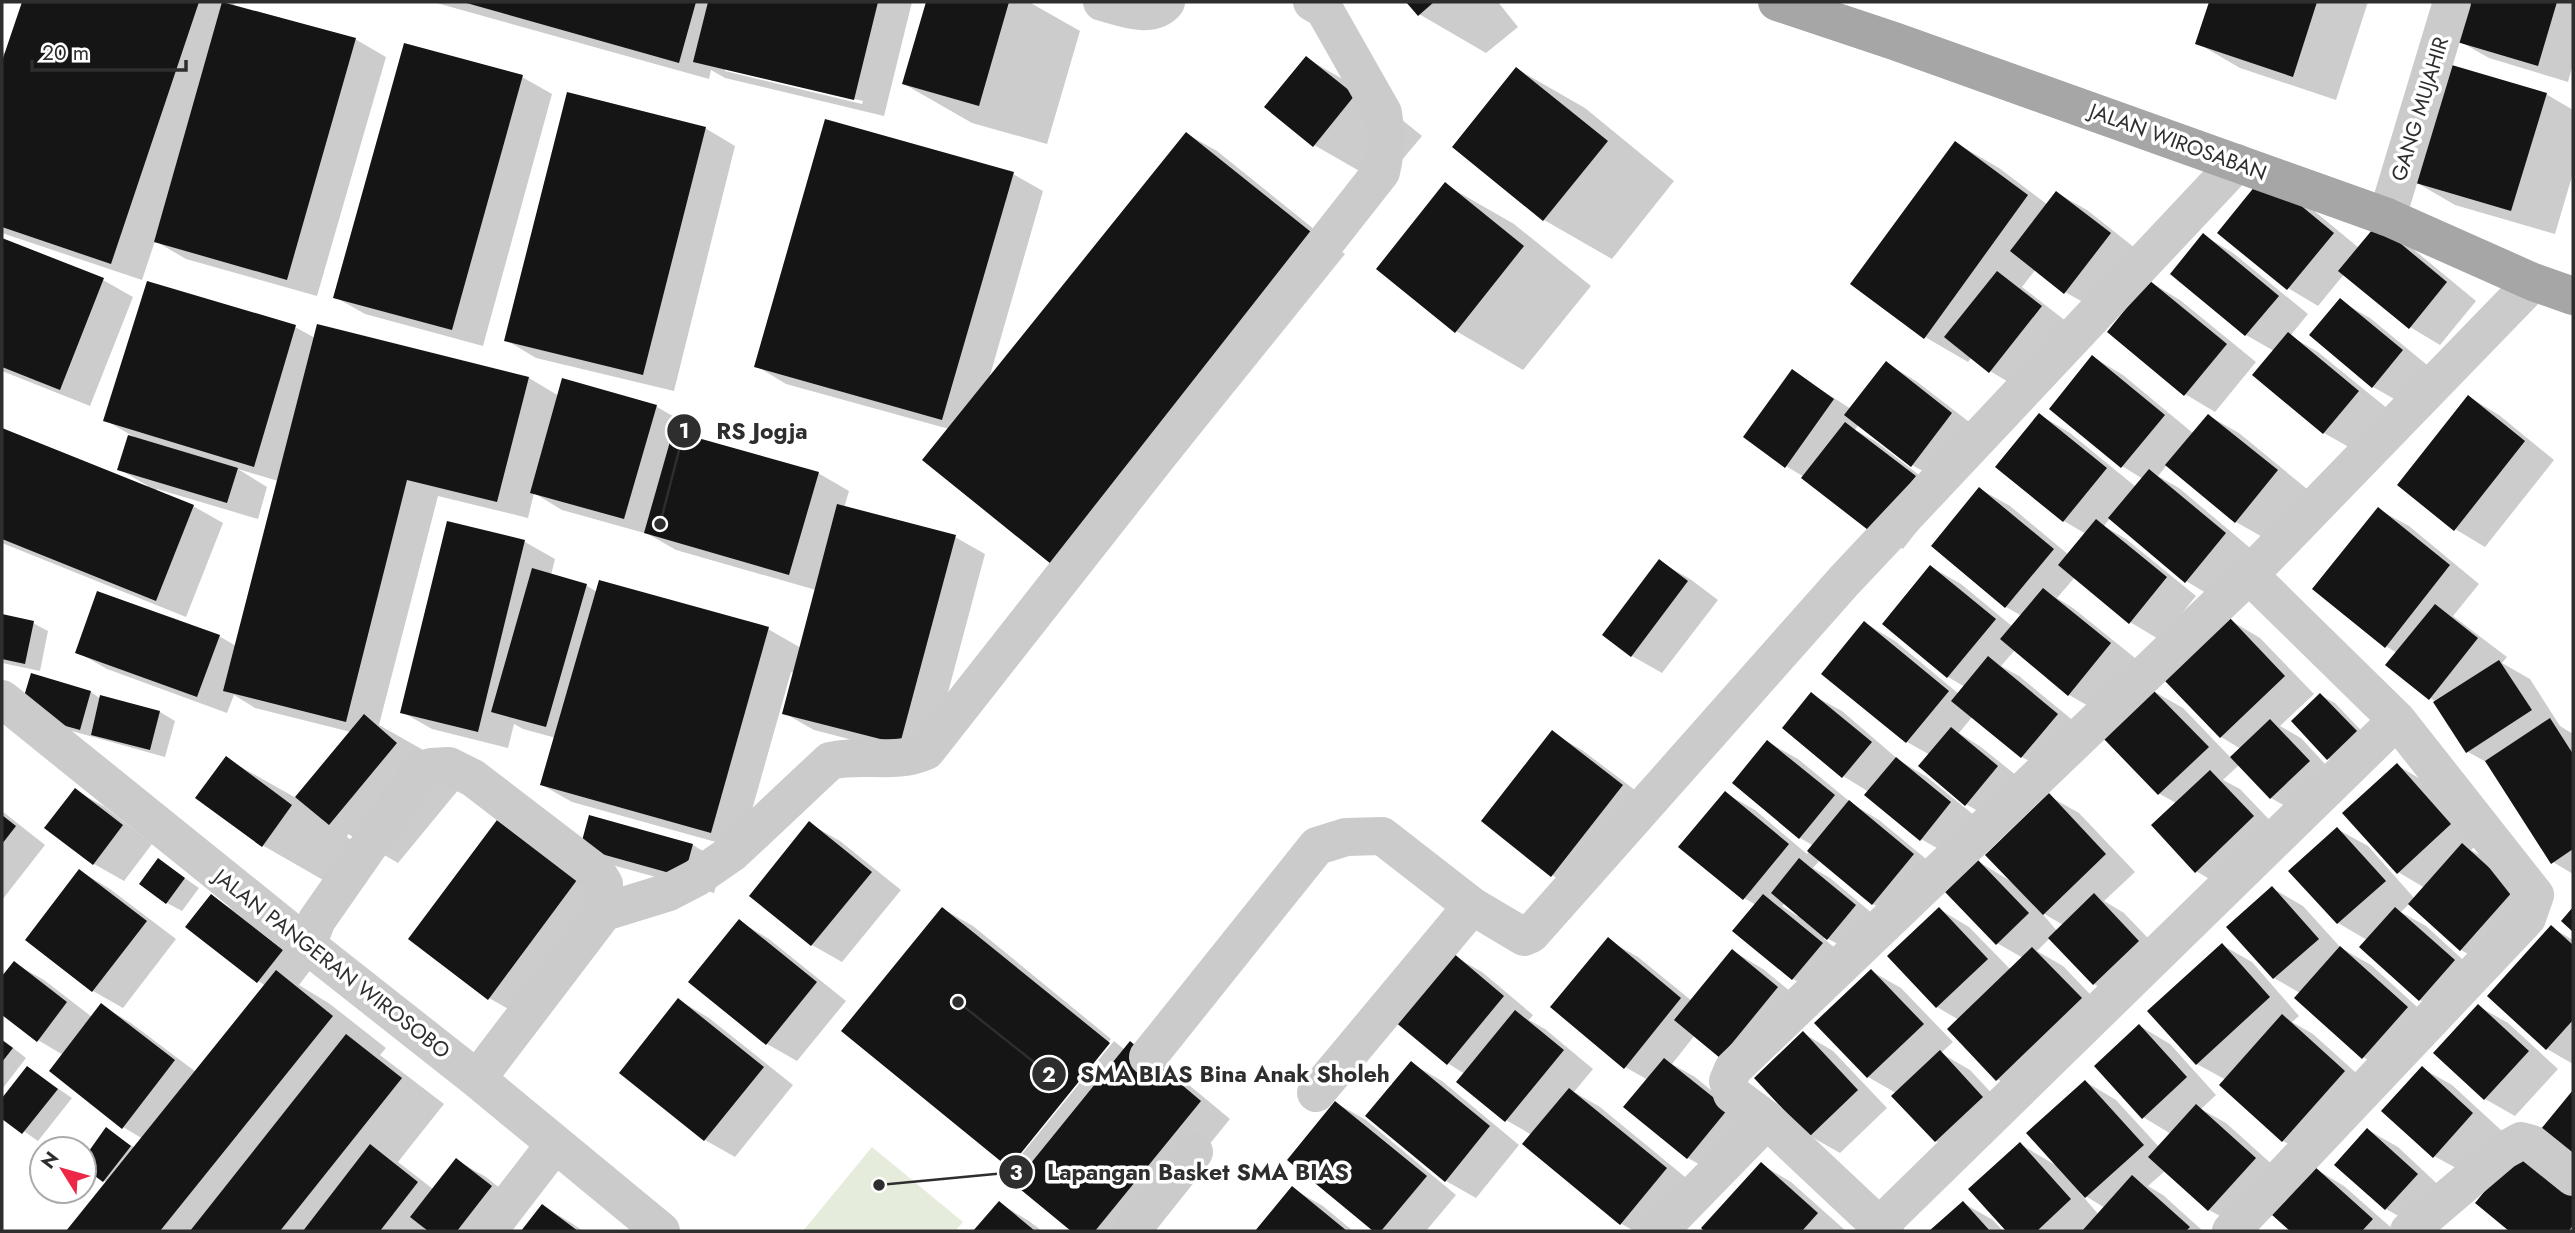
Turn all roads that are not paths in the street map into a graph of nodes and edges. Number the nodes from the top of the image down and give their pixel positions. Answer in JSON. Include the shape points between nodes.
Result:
{"nodes":[{"id":1,"x":1102,"y":2,"type":"edge"},
{"id":2,"x":1166,"y":2,"type":"edge"},
{"id":3,"x":1312,"y":2,"type":"edge"},
{"id":4,"x":1777,"y":2,"type":"edge"},
{"id":5,"x":2452,"y":2,"type":"edge"},
{"id":6,"x":2237,"y":163,"type":"junction"},
{"id":7,"x":2387,"y":217,"type":"junction"},
{"id":8,"x":2533,"y":282,"type":"junction"},
{"id":9,"x":2573,"y":296,"type":"edge"},
{"id":10,"x":2249,"y":575,"type":"junction"},
{"id":11,"x":2,"y":699,"type":"edge"},
{"id":12,"x":2397,"y":720,"type":"junction"},
{"id":13,"x":1472,"y":906,"type":"junction"},
{"id":14,"x":604,"y":912,"type":"junction"},
{"id":15,"x":306,"y":945,"type":"junction"},
{"id":16,"x":1148,"y":1056,"type":"dead end"},
{"id":17,"x":477,"y":1079,"type":"junction"},
{"id":18,"x":1316,"y":1093,"type":"dead end"},
{"id":19,"x":1767,"y":1120,"type":"junction"},
{"id":20,"x":555,"y":1144,"type":"junction"},
{"id":21,"x":1194,"y":1152,"type":"dead end"},
{"id":22,"x":2573,"y":1177,"type":"edge"},
{"id":23,"x":1883,"y":1228,"type":"edge"},
{"id":24,"x":488,"y":1231,"type":"edge"},
{"id":25,"x":661,"y":1231,"type":"edge"},
{"id":26,"x":1131,"y":1231,"type":"edge"},
{"id":27,"x":1658,"y":1231,"type":"edge"},
{"id":28,"x":2231,"y":1231,"type":"edge"},
{"id":29,"x":2409,"y":1231,"type":"edge"}],
"edges":[{"from":1,"to":2,"type":"street","via":[[1137,12],[1161,8]]},
{"from":3,"to":14,"type":"street","via":[[1324,9],[1383,113],[1387,133],[1381,172],[926,751],[908,758],[830,761],[732,853],[696,878],[669,892]]},
{"from":4,"to":6,"type":"main road","name":"JALAN WIROSABAN"},
{"from":5,"to":7,"type":"street","name":"GANG MUJAHIR"},
{"from":6,"to":7,"type":"main road","name":"JALAN WIROSABAN"},
{"from":6,"to":13,"type":"street","via":[[1844,581],[1540,927],[1524,937]]},
{"from":7,"to":8,"type":"main road","name":"JALAN WIROSABAN"},
{"from":8,"to":9,"type":"main road","name":"JALAN WIROSABAN"},
{"from":8,"to":10,"type":"street"},
{"from":10,"to":12,"type":"street"},
{"from":10,"to":19,"type":"street","via":[[1733,1069],[1728,1081],[1732,1094]]},
{"from":11,"to":15,"type":"street","name":"JALAN PANGERAN WIROSOBO"},
{"from":12,"to":23,"type":"street"},
{"from":12,"to":28,"type":"street","via":[[2532,888],[2534,901],[2527,918]]},
{"from":13,"to":16,"type":"street","via":[[1382,836],[1346,837],[1317,846]]},
{"from":13,"to":18,"type":"street"},
{"from":14,"to":15,"type":"street","via":[[604,884],[597,873],[473,778],[440,765],[421,771],[317,920]]},
{"from":14,"to":17,"type":"street"},
{"from":15,"to":17,"type":"street","name":"JALAN PANGERAN WIROSOBO"},
{"from":17,"to":20,"type":"street","name":"JALAN PANGERAN WIROSOBO"},
{"from":19,"to":23,"type":"street"},
{"from":19,"to":27,"type":"street"},
{"from":20,"to":24,"type":"street"},
{"from":20,"to":25,"type":"street","name":"JALAN PANGERAN WIROSOBO"},
{"from":21,"to":26,"type":"street"},
{"from":22,"to":29,"type":"street","via":[[2521,1140]]}]}
